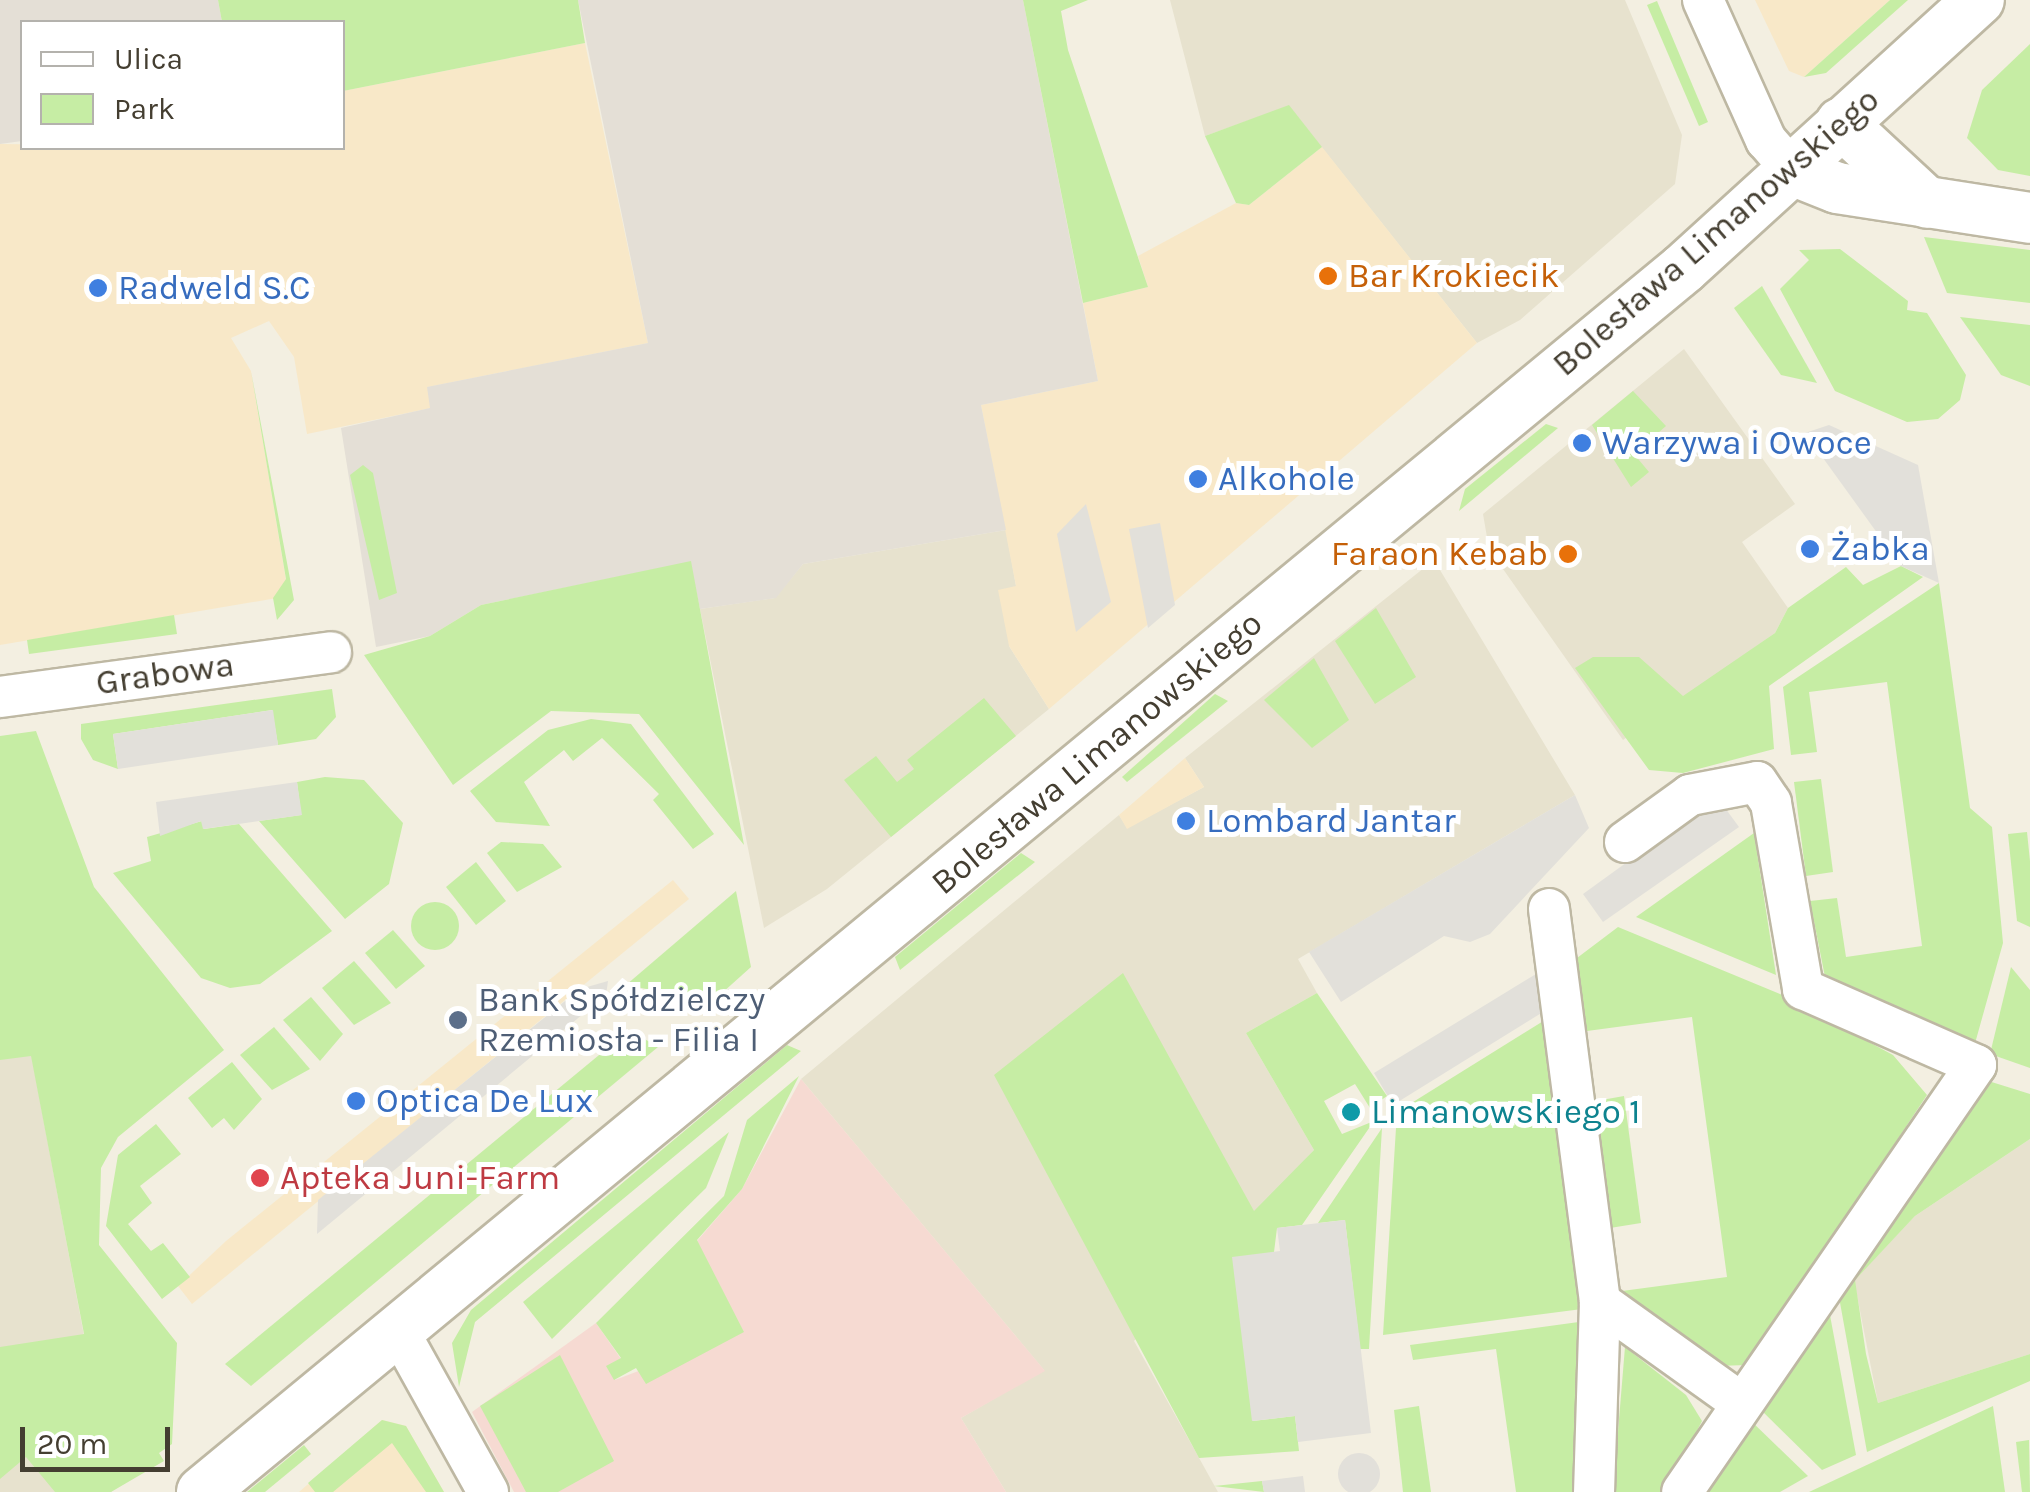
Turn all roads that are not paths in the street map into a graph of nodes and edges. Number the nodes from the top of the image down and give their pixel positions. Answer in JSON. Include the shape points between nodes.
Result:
{"nodes":[{"id":1,"x":1704,"y":0,"type":"edge"},
{"id":2,"x":1979,"y":0,"type":"edge"},
{"id":3,"x":1842,"y":122,"type":"junction"},
{"id":4,"x":1792,"y":170,"type":"junction"},
{"id":5,"x":1926,"y":203,"type":"junction"},
{"id":6,"x":2030,"y":218,"type":"edge"},
{"id":7,"x":331,"y":652,"type":"dead end"},
{"id":8,"x":0,"y":698,"type":"edge"},
{"id":9,"x":1625,"y":842,"type":"dead end"},
{"id":10,"x":1549,"y":910,"type":"dead end"},
{"id":11,"x":1600,"y":1302,"type":"junction"},
{"id":12,"x":398,"y":1330,"type":"junction"},
{"id":13,"x":1741,"y":1403,"type":"junction"},
{"id":14,"x":202,"y":1492,"type":"edge"},
{"id":15,"x":488,"y":1492,"type":"edge"},
{"id":16,"x":1594,"y":1492,"type":"edge"},
{"id":17,"x":1682,"y":1492,"type":"edge"}],
"edges":[{"from":1,"to":4,"type":"street","via":[[1766,140]]},
{"from":2,"to":3,"type":"street","name":"Bolesława Limanowskiego"},
{"from":3,"to":4,"type":"street","name":"Bolesława Limanowskiego"},
{"from":3,"to":5,"type":"street"},
{"from":4,"to":5,"type":"street"},
{"from":4,"to":12,"type":"street","name":"Bolesława Limanowskiego"},
{"from":5,"to":6,"type":"street"},
{"from":7,"to":8,"type":"street","name":"Grabowa"},
{"from":9,"to":13,"type":"street","via":[[1690,795],[1757,782],[1771,803],[1802,989],[1976,1066]]},
{"from":10,"to":11,"type":"street"},
{"from":11,"to":13,"type":"street"},
{"from":11,"to":16,"type":"street"},
{"from":12,"to":14,"type":"street","name":"Bolesława Limanowskiego"},
{"from":12,"to":15,"type":"street"},
{"from":13,"to":17,"type":"street"}]}
